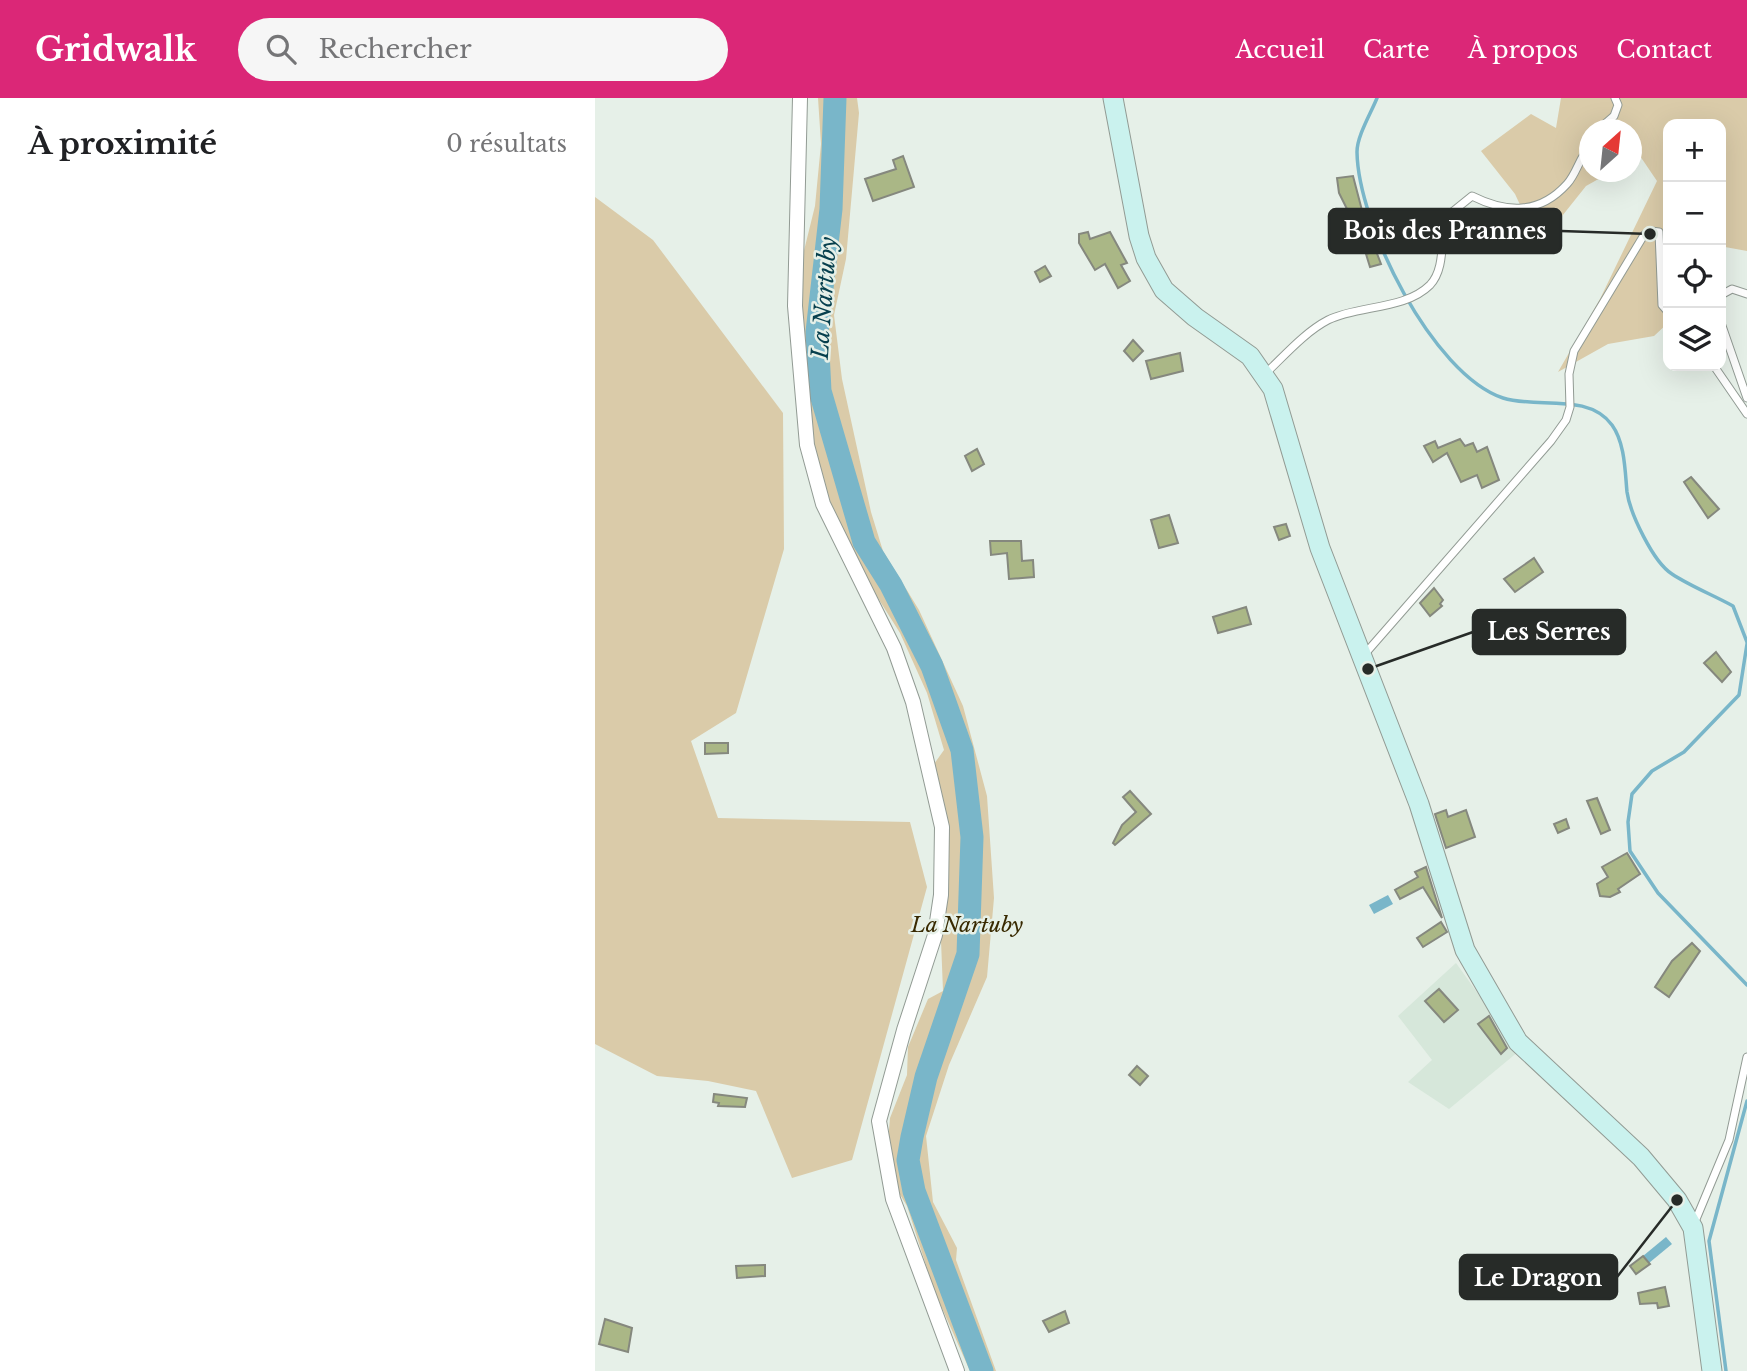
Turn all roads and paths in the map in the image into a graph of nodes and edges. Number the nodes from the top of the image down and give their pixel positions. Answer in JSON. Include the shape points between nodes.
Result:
{"nodes":[{"id":1,"x":800,"y":98,"type":"edge"},
{"id":2,"x":1113,"y":98,"type":"edge"},
{"id":3,"x":1615,"y":98,"type":"edge"},
{"id":4,"x":1611,"y":119,"type":"edge"},
{"id":5,"x":1579,"y":160,"type":"edge"},
{"id":6,"x":1726,"y":292,"type":"edge"},
{"id":7,"x":1747,"y":294,"type":"edge"},
{"id":8,"x":1665,"y":308,"type":"edge"},
{"id":9,"x":1726,"y":337,"type":"edge"},
{"id":10,"x":1717,"y":371,"type":"edge"},
{"id":11,"x":1265,"y":373,"type":"junction"},
{"id":12,"x":1747,"y":398,"type":"edge"},
{"id":13,"x":1747,"y":414,"type":"edge"},
{"id":14,"x":1363,"y":655,"type":"junction"},
{"id":15,"x":1747,"y":1056,"type":"edge"},
{"id":16,"x":1693,"y":1228,"type":"junction"},
{"id":17,"x":957,"y":1371,"type":"edge"},
{"id":18,"x":1712,"y":1371,"type":"edge"}],
"edges":[{"from":1,"to":17,"type":"street","via":[[795,306],[807,446],[823,504],[894,648],[942,827],[935,935],[879,1121],[893,1199]]},
{"from":2,"to":11,"type":"street","via":[[1146,258],[1164,290],[1250,356]]},
{"from":3,"to":4,"type":"lane","via":[[1618,105]]},
{"from":5,"to":11,"type":"lane","via":[[1569,183],[1543,205],[1519,211],[1493,207],[1472,196],[1446,217],[1441,259],[1429,285],[1405,299],[1326,321]]},
{"from":6,"to":7,"type":"lane"},
{"from":8,"to":14,"type":"lane","via":[[1659,232],[1651,231],[1574,351],[1566,420]]},
{"from":9,"to":12,"type":"lane"},
{"from":10,"to":13,"type":"lane"},
{"from":11,"to":14,"type":"street","via":[[1320,548]]},
{"from":14,"to":16,"type":"street","via":[[1419,804],[1465,950],[1518,1042],[1641,1157],[1678,1200]]},
{"from":15,"to":16,"type":"lane","via":[[1730,1140]]},
{"from":16,"to":18,"type":"street"}]}
